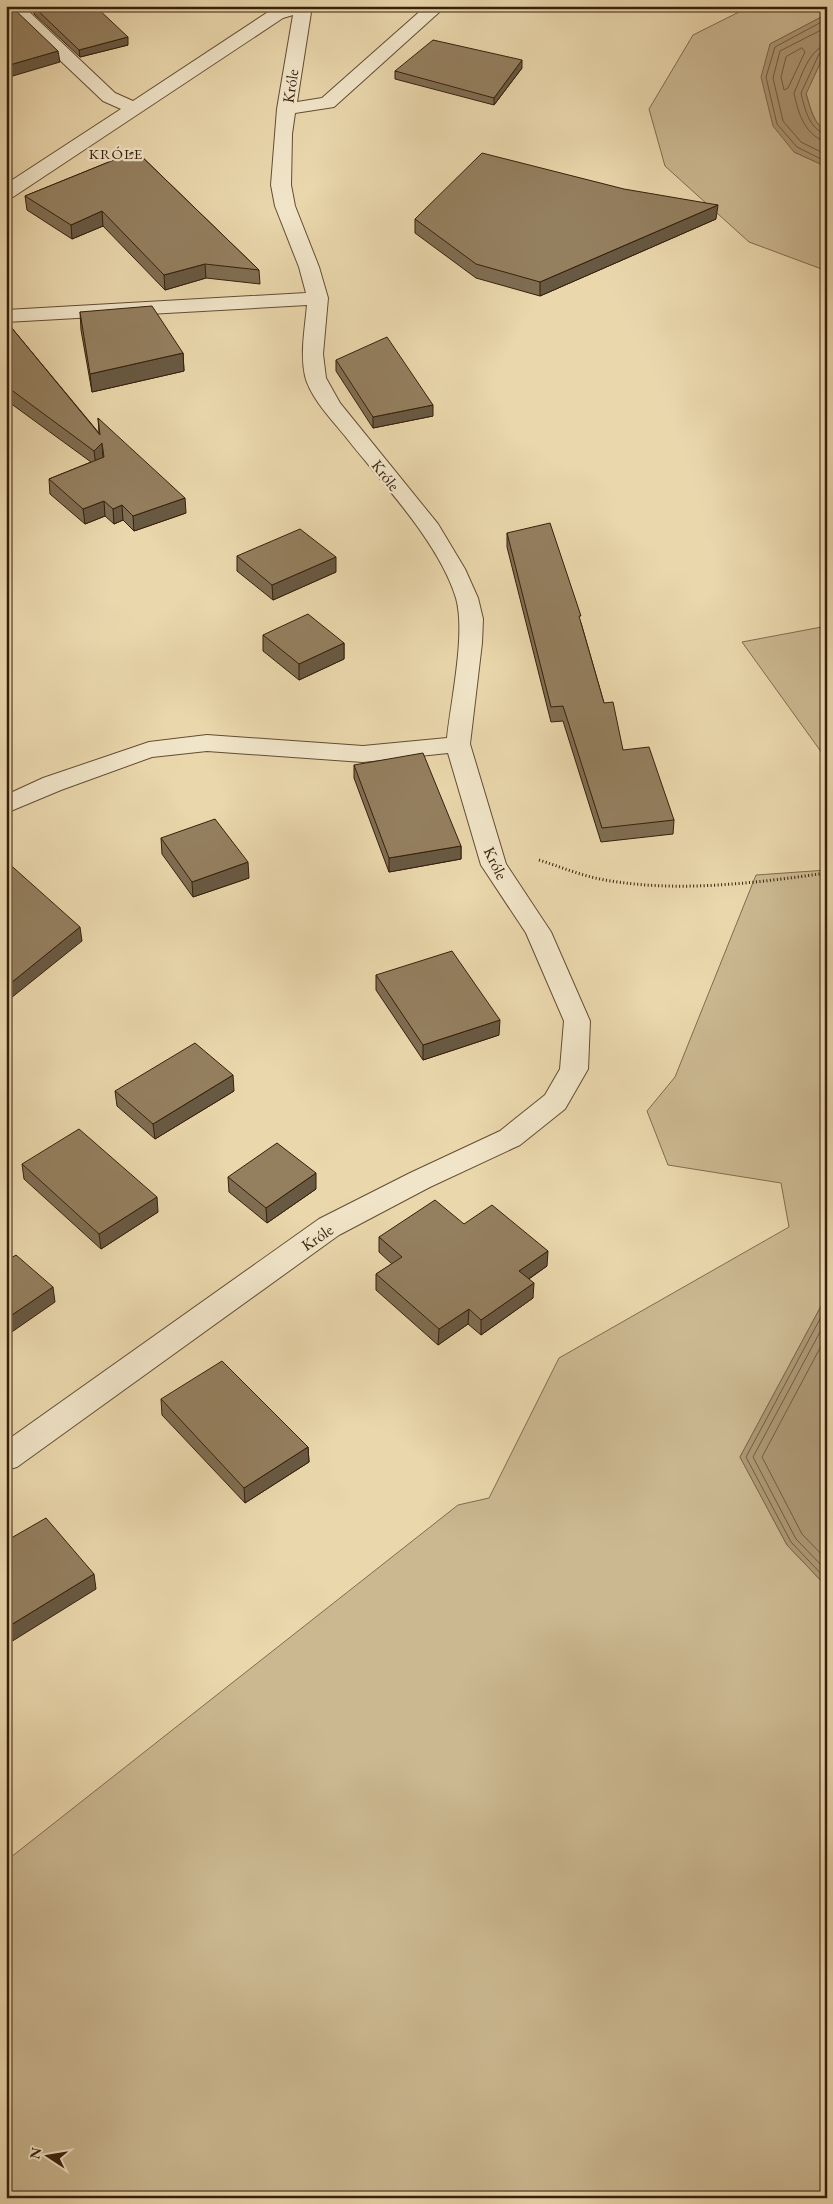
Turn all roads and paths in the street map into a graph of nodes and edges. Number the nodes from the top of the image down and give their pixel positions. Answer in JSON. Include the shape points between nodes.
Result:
{"nodes":[{"id":1,"x":13,"y":6,"type":"edge"},
{"id":2,"x":437,"y":6,"type":"edge"},
{"id":3,"x":303,"y":7,"type":"edge"},
{"id":4,"x":135,"y":109,"type":"junction"},
{"id":5,"x":286,"y":109,"type":"junction"},
{"id":6,"x":6,"y":193,"type":"edge"},
{"id":7,"x":318,"y":298,"type":"junction"},
{"id":8,"x":6,"y":316,"type":"edge"},
{"id":9,"x":458,"y":744,"type":"junction"},
{"id":10,"x":6,"y":806,"type":"edge"},
{"id":11,"x":488,"y":848,"type":"junction"},
{"id":12,"x":827,"y":873,"type":"edge"},
{"id":13,"x":6,"y":1458,"type":"edge"}],
"edges":[{"from":1,"to":4,"type":"lane","via":[[109,97]]},
{"from":2,"to":5,"type":"lane","via":[[328,102]]},
{"from":3,"to":4,"type":"lane","via":[[277,14]]},
{"from":3,"to":5,"type":"lane","name":"Króle"},
{"from":4,"to":6,"type":"lane"},
{"from":5,"to":7,"type":"lane","name":"Króle","via":[[281,185],[285,206]]},
{"from":7,"to":8,"type":"lane"},
{"from":7,"to":9,"type":"lane","name":"Króle","via":[[313,354],[316,378],[331,405],[430,529],[467,598],[471,619],[470,643]]},
{"from":9,"to":10,"type":"lane","via":[[363,754],[206,743],[148,750],[52,784]]},
{"from":9,"to":11,"type":"lane","name":"Króle"},
{"from":11,"to":12,"type":"path","via":[[604,880],[645,884],[720,885]]},
{"from":11,"to":13,"type":"lane","name":"Króle","via":[[494,865],[538,932],[577,1021],[574,1069],[555,1102],[510,1138],[329,1227]]}]}
